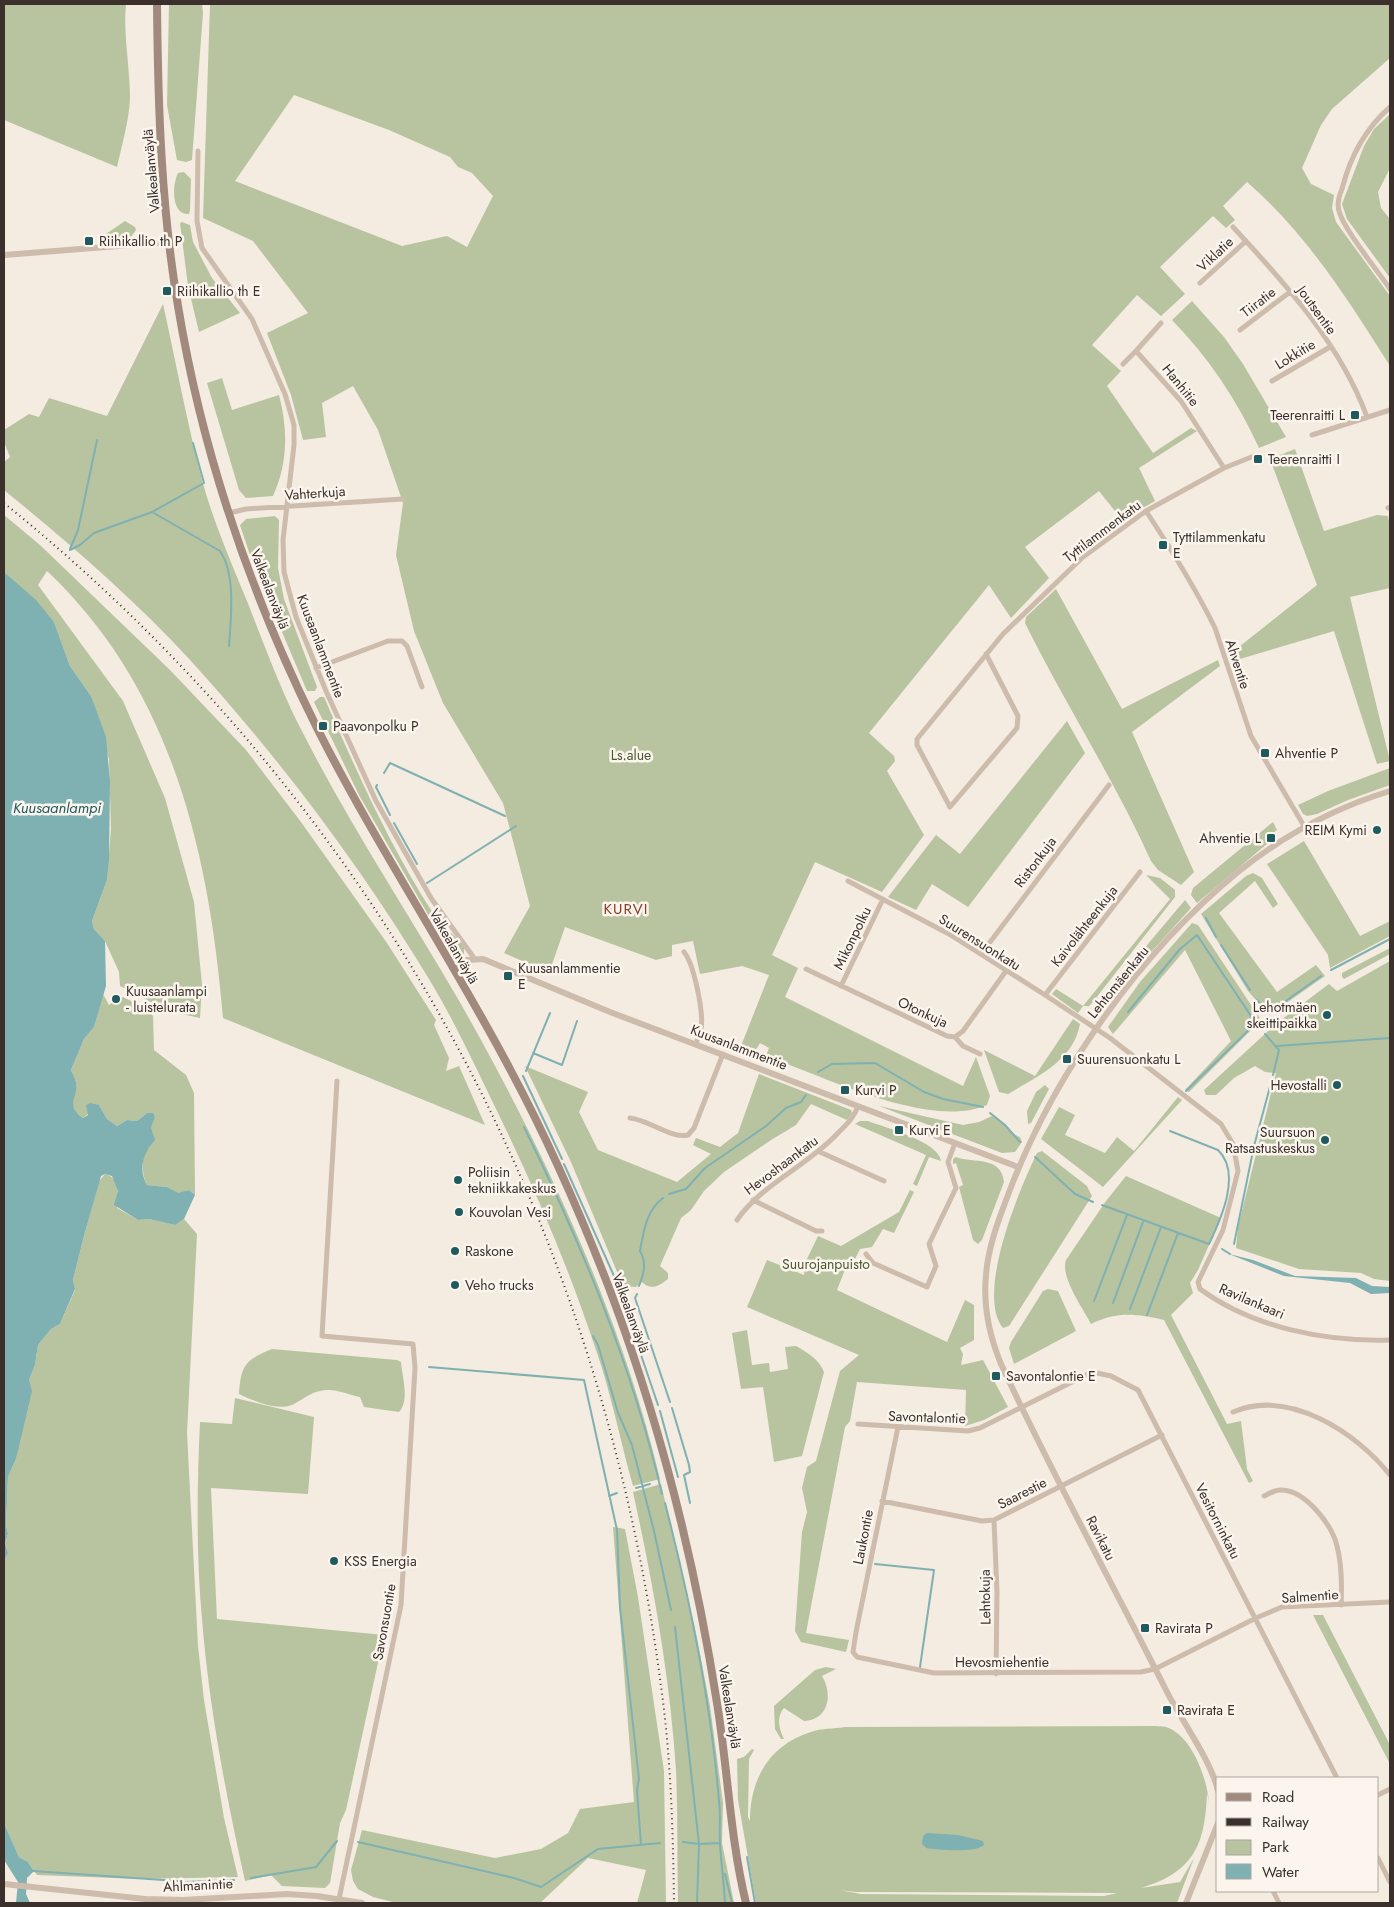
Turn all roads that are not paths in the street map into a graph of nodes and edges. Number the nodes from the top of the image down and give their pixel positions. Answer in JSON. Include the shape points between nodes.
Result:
{"nodes":[{"id":1,"x":157,"y":4,"type":"edge"},
{"id":2,"x":1390,"y":107,"type":"edge"},
{"id":3,"x":198,"y":151,"type":"dead end"},
{"id":4,"x":1234,"y":227,"type":"dead end"},
{"id":5,"x":1246,"y":241,"type":"junction"},
{"id":6,"x":170,"y":242,"type":"junction"},
{"id":7,"x":4,"y":254,"type":"edge"},
{"id":8,"x":1200,"y":283,"type":"dead end"},
{"id":9,"x":1390,"y":289,"type":"edge"},
{"id":10,"x":1290,"y":292,"type":"junction"},
{"id":11,"x":1161,"y":324,"type":"dead end"},
{"id":12,"x":1240,"y":330,"type":"dead end"},
{"id":13,"x":1330,"y":347,"type":"junction"},
{"id":14,"x":1136,"y":351,"type":"junction"},
{"id":15,"x":1123,"y":364,"type":"dead end"},
{"id":16,"x":1272,"y":381,"type":"dead end"},
{"id":17,"x":1390,"y":410,"type":"edge"},
{"id":18,"x":1368,"y":417,"type":"junction"},
{"id":19,"x":1312,"y":435,"type":"dead end"},
{"id":20,"x":1254,"y":456,"type":"dead end"},
{"id":21,"x":1224,"y":468,"type":"junction"},
{"id":22,"x":403,"y":499,"type":"dead end"},
{"id":23,"x":286,"y":507,"type":"junction"},
{"id":24,"x":1146,"y":511,"type":"junction"},
{"id":25,"x":229,"y":513,"type":"junction"},
{"id":26,"x":986,"y":654,"type":"junction"},
{"id":27,"x":316,"y":668,"type":"junction"},
{"id":28,"x":422,"y":687,"type":"dead end"},
{"id":29,"x":1108,"y":785,"type":"dead end"},
{"id":30,"x":1390,"y":791,"type":"edge"},
{"id":31,"x":1304,"y":826,"type":"junction"},
{"id":32,"x":1140,"y":872,"type":"dead end"},
{"id":33,"x":848,"y":881,"type":"dead end"},
{"id":34,"x":883,"y":899,"type":"junction"},
{"id":35,"x":684,"y":952,"type":"dead end"},
{"id":36,"x":981,"y":954,"type":"junction"},
{"id":37,"x":474,"y":958,"type":"junction"},
{"id":38,"x":452,"y":968,"type":"junction"},
{"id":39,"x":806,"y":969,"type":"dead end"},
{"id":40,"x":1006,"y":971,"type":"junction"},
{"id":41,"x":841,"y":986,"type":"junction"},
{"id":42,"x":1045,"y":995,"type":"junction"},
{"id":43,"x":1096,"y":1028,"type":"junction"},
{"id":44,"x":956,"y":1037,"type":"junction"},
{"id":45,"x":696,"y":1044,"type":"junction"},
{"id":46,"x":723,"y":1054,"type":"junction"},
{"id":47,"x":980,"y":1054,"type":"dead end"},
{"id":48,"x":337,"y":1080,"type":"dead end"},
{"id":49,"x":858,"y":1106,"type":"junction"},
{"id":50,"x":630,"y":1118,"type":"dead end"},
{"id":51,"x":955,"y":1143,"type":"junction"},
{"id":52,"x":820,"y":1152,"type":"junction"},
{"id":53,"x":1018,"y":1167,"type":"junction"},
{"id":54,"x":884,"y":1181,"type":"dead end"},
{"id":55,"x":753,"y":1200,"type":"junction"},
{"id":56,"x":738,"y":1220,"type":"dead end"},
{"id":57,"x":822,"y":1231,"type":"dead end"},
{"id":58,"x":866,"y":1254,"type":"dead end"},
{"id":59,"x":985,"y":1289,"type":"joint"},
{"id":60,"x":1390,"y":1340,"type":"edge"},
{"id":61,"x":1021,"y":1406,"type":"junction"},
{"id":62,"x":1233,"y":1412,"type":"dead end"},
{"id":63,"x":858,"y":1424,"type":"dead end"},
{"id":64,"x":898,"y":1428,"type":"junction"},
{"id":65,"x":1162,"y":1435,"type":"junction"},
{"id":66,"x":1390,"y":1475,"type":"edge"},
{"id":67,"x":1061,"y":1486,"type":"junction"},
{"id":68,"x":1264,"y":1496,"type":"dead end"},
{"id":69,"x":882,"y":1501,"type":"junction"},
{"id":70,"x":994,"y":1520,"type":"junction"},
{"id":71,"x":1390,"y":1602,"type":"edge"},
{"id":72,"x":1341,"y":1605,"type":"junction"},
{"id":73,"x":1256,"y":1618,"type":"junction"},
{"id":74,"x":853,"y":1652,"type":"joint"},
{"id":75,"x":1155,"y":1669,"type":"junction"},
{"id":76,"x":996,"y":1674,"type":"junction"},
{"id":77,"x":1336,"y":1777,"type":"edge"},
{"id":78,"x":1216,"y":1786,"type":"edge"},
{"id":79,"x":1390,"y":1788,"type":"edge"},
{"id":80,"x":1379,"y":1794,"type":"edge"},
{"id":81,"x":1216,"y":1833,"type":"edge"},
{"id":82,"x":1379,"y":1860,"type":"edge"},
{"id":83,"x":1390,"y":1882,"type":"edge"},
{"id":84,"x":4,"y":1884,"type":"edge"},
{"id":85,"x":338,"y":1898,"type":"junction"},
{"id":86,"x":362,"y":1903,"type":"edge"},
{"id":87,"x":746,"y":1903,"type":"edge"},
{"id":88,"x":1186,"y":1903,"type":"edge"}],
"edges":[{"from":1,"to":6,"type":"main road","name":"Valkealanväylä","via":[[159,119]]},
{"from":2,"to":9,"type":"street","via":[[1370,128],[1356,151],[1347,169],[1338,206],[1343,220]]},
{"from":3,"to":23,"type":"street","name":"Kuusaanlammentie","via":[[197,221],[202,248],[252,319],[285,394],[294,425]]},
{"from":4,"to":5,"type":"street","name":"Joutsentie"},
{"from":5,"to":8,"type":"street","name":"Viklatie"},
{"from":5,"to":10,"type":"street","name":"Joutsentie"},
{"from":6,"to":7,"type":"street"},
{"from":6,"to":25,"type":"main road","name":"Valkealanväylä","via":[[178,307],[206,436]]},
{"from":10,"to":12,"type":"street","name":"Tiiratie"},
{"from":10,"to":13,"type":"street","name":"Joutsentie"},
{"from":11,"to":14,"type":"street"},
{"from":13,"to":16,"type":"street","name":"Lokkitie"},
{"from":13,"to":18,"type":"street","name":"Joutsentie"},
{"from":14,"to":15,"type":"street"},
{"from":14,"to":21,"type":"street","name":"Hanhitie","via":[[1181,401]]},
{"from":17,"to":18,"type":"street"},
{"from":18,"to":19,"type":"street"},
{"from":20,"to":21,"type":"street","name":"Tyttilammenkatu"},
{"from":21,"to":24,"type":"street","name":"Tyttilammenkatu"},
{"from":22,"to":23,"type":"street","name":"Vahterkuja"},
{"from":23,"to":25,"type":"street","name":"Vahterkuja"},
{"from":23,"to":27,"type":"street","name":"Kuusaanlammentie","via":[[283,540],[287,586]]},
{"from":24,"to":26,"type":"street","name":"Tyttilammenkatu","via":[[1060,576]]},
{"from":24,"to":31,"type":"street","name":"Ahventie","via":[[1183,568],[1215,628],[1251,736]]},
{"from":25,"to":38,"type":"main road","name":"Valkealanväylä","via":[[266,615],[310,714]]},
{"from":26,"to":26,"type":"street","name":"Tyttilammenkatu","via":[[917,739],[917,745],[950,807],[1019,723]]},
{"from":27,"to":28,"type":"street","via":[[388,641],[402,641],[407,646]]},
{"from":27,"to":37,"type":"street","name":"Kuusaanlammentie","via":[[379,808],[431,898]]},
{"from":29,"to":36,"type":"street","name":"Ristonkuja"},
{"from":30,"to":31,"type":"street","name":"Lehtomäenkatu"},
{"from":31,"to":43,"type":"street","name":"Lehtomäenkatu","via":[[1243,868],[1189,917]]},
{"from":32,"to":42,"type":"street","name":"Kaivolähteenkuja"},
{"from":33,"to":34,"type":"street","name":"Suurensuonkatu"},
{"from":34,"to":36,"type":"street","name":"Suurensuonkatu"},
{"from":34,"to":41,"type":"street","name":"Mikonpolku"},
{"from":35,"to":45,"type":"street","via":[[691,960],[701,1017]]},
{"from":36,"to":40,"type":"street","name":"Suurensuonkatu"},
{"from":37,"to":38,"type":"street"},
{"from":37,"to":45,"type":"street","name":"Kuusanlammentie"},
{"from":38,"to":87,"type":"main road","name":"Valkealanväylä","via":[[512,1072],[572,1200],[610,1291],[652,1414],[687,1540],[701,1609]]},
{"from":39,"to":41,"type":"street","name":"Otonkuja"},
{"from":40,"to":42,"type":"street","name":"Suurensuonkatu"},
{"from":40,"to":44,"type":"street","name":"Otonkuja","via":[[963,1032]]},
{"from":41,"to":44,"type":"street","name":"Otonkuja","via":[[947,1036]]},
{"from":42,"to":43,"type":"street","name":"Suurensuonkatu"},
{"from":43,"to":53,"type":"street","name":"Lehtomäenkatu","via":[[1053,1098]]},
{"from":43,"to":60,"type":"street","name":"Ravilankaari","via":[[1215,1118],[1233,1144],[1238,1172],[1234,1192],[1221,1236],[1198,1282],[1200,1289],[1232,1308],[1277,1326],[1348,1339]]},
{"from":44,"to":47,"type":"street","via":[[963,1046]]},
{"from":45,"to":46,"type":"street","name":"Kuusanlammentie"},
{"from":46,"to":49,"type":"street","name":"Kuusanlammentie"},
{"from":46,"to":50,"type":"street","via":[[694,1128],[688,1135],[680,1136],[641,1119]]},
{"from":48,"to":85,"type":"street","name":"Savonsuontie","via":[[322,1336],[413,1344],[415,1368],[401,1605]]},
{"from":49,"to":51,"type":"street","name":"Kuusanlammentie"},
{"from":49,"to":52,"type":"street","name":"Hevoshaankatu","via":[[853,1117]]},
{"from":51,"to":53,"type":"street","name":"Kuusanlammentie"},
{"from":51,"to":58,"type":"street","via":[[948,1162],[956,1188],[929,1244],[936,1266],[927,1287],[873,1263]]},
{"from":52,"to":54,"type":"street"},
{"from":52,"to":55,"type":"street","name":"Hevoshaankatu"},
{"from":53,"to":59,"type":"street","name":"Lehtomäenkatu","via":[[992,1241]]},
{"from":55,"to":56,"type":"street","name":"Hevoshaankatu"},
{"from":55,"to":57,"type":"street"},
{"from":59,"to":61,"type":"street","name":"Ravikatu","via":[[993,1344]]},
{"from":61,"to":64,"type":"street","name":"Savontalontie","via":[[968,1431]]},
{"from":61,"to":65,"type":"street","name":"Vesitorninkatu","via":[[1086,1374],[1097,1372],[1126,1382],[1138,1390]]},
{"from":61,"to":67,"type":"street","name":"Ravikatu"},
{"from":62,"to":66,"type":"street","via":[[1247,1406],[1261,1406],[1285,1408],[1316,1417],[1358,1441]]},
{"from":63,"to":64,"type":"street","name":"Savontalontie"},
{"from":64,"to":69,"type":"street","name":"Laukontie"},
{"from":65,"to":67,"type":"street","name":"Saarestie"},
{"from":65,"to":73,"type":"street","name":"Vesitorninkatu"},
{"from":67,"to":70,"type":"street","name":"Saarestie"},
{"from":67,"to":75,"type":"street","name":"Ravikatu"},
{"from":68,"to":72,"type":"street","via":[[1282,1490],[1298,1495],[1328,1524],[1340,1556]]},
{"from":69,"to":70,"type":"street","name":"Saarestie"},
{"from":69,"to":74,"type":"street","name":"Laukontie"},
{"from":70,"to":76,"type":"street","name":"Lehtokuja"},
{"from":71,"to":72,"type":"street","name":"Salmentie"},
{"from":72,"to":73,"type":"street","name":"Salmentie","via":[[1282,1608]]},
{"from":73,"to":75,"type":"street","name":"Salmentie"},
{"from":73,"to":77,"type":"street","name":"Vesitorninkatu"},
{"from":74,"to":76,"type":"street","name":"Hevosmiehentie","via":[[863,1658],[934,1673]]},
{"from":75,"to":76,"type":"street","name":"Hevosmiehentie","via":[[1112,1673]]},
{"from":75,"to":78,"type":"street","name":"Ravikatu"},
{"from":79,"to":80,"type":"street"},
{"from":81,"to":88,"type":"street"},
{"from":82,"to":83,"type":"street"},
{"from":84,"to":85,"type":"street","name":"Ahlmanintie","via":[[165,1900],[275,1894]]},
{"from":85,"to":86,"type":"street","name":"Ahlmanintie"}]}
